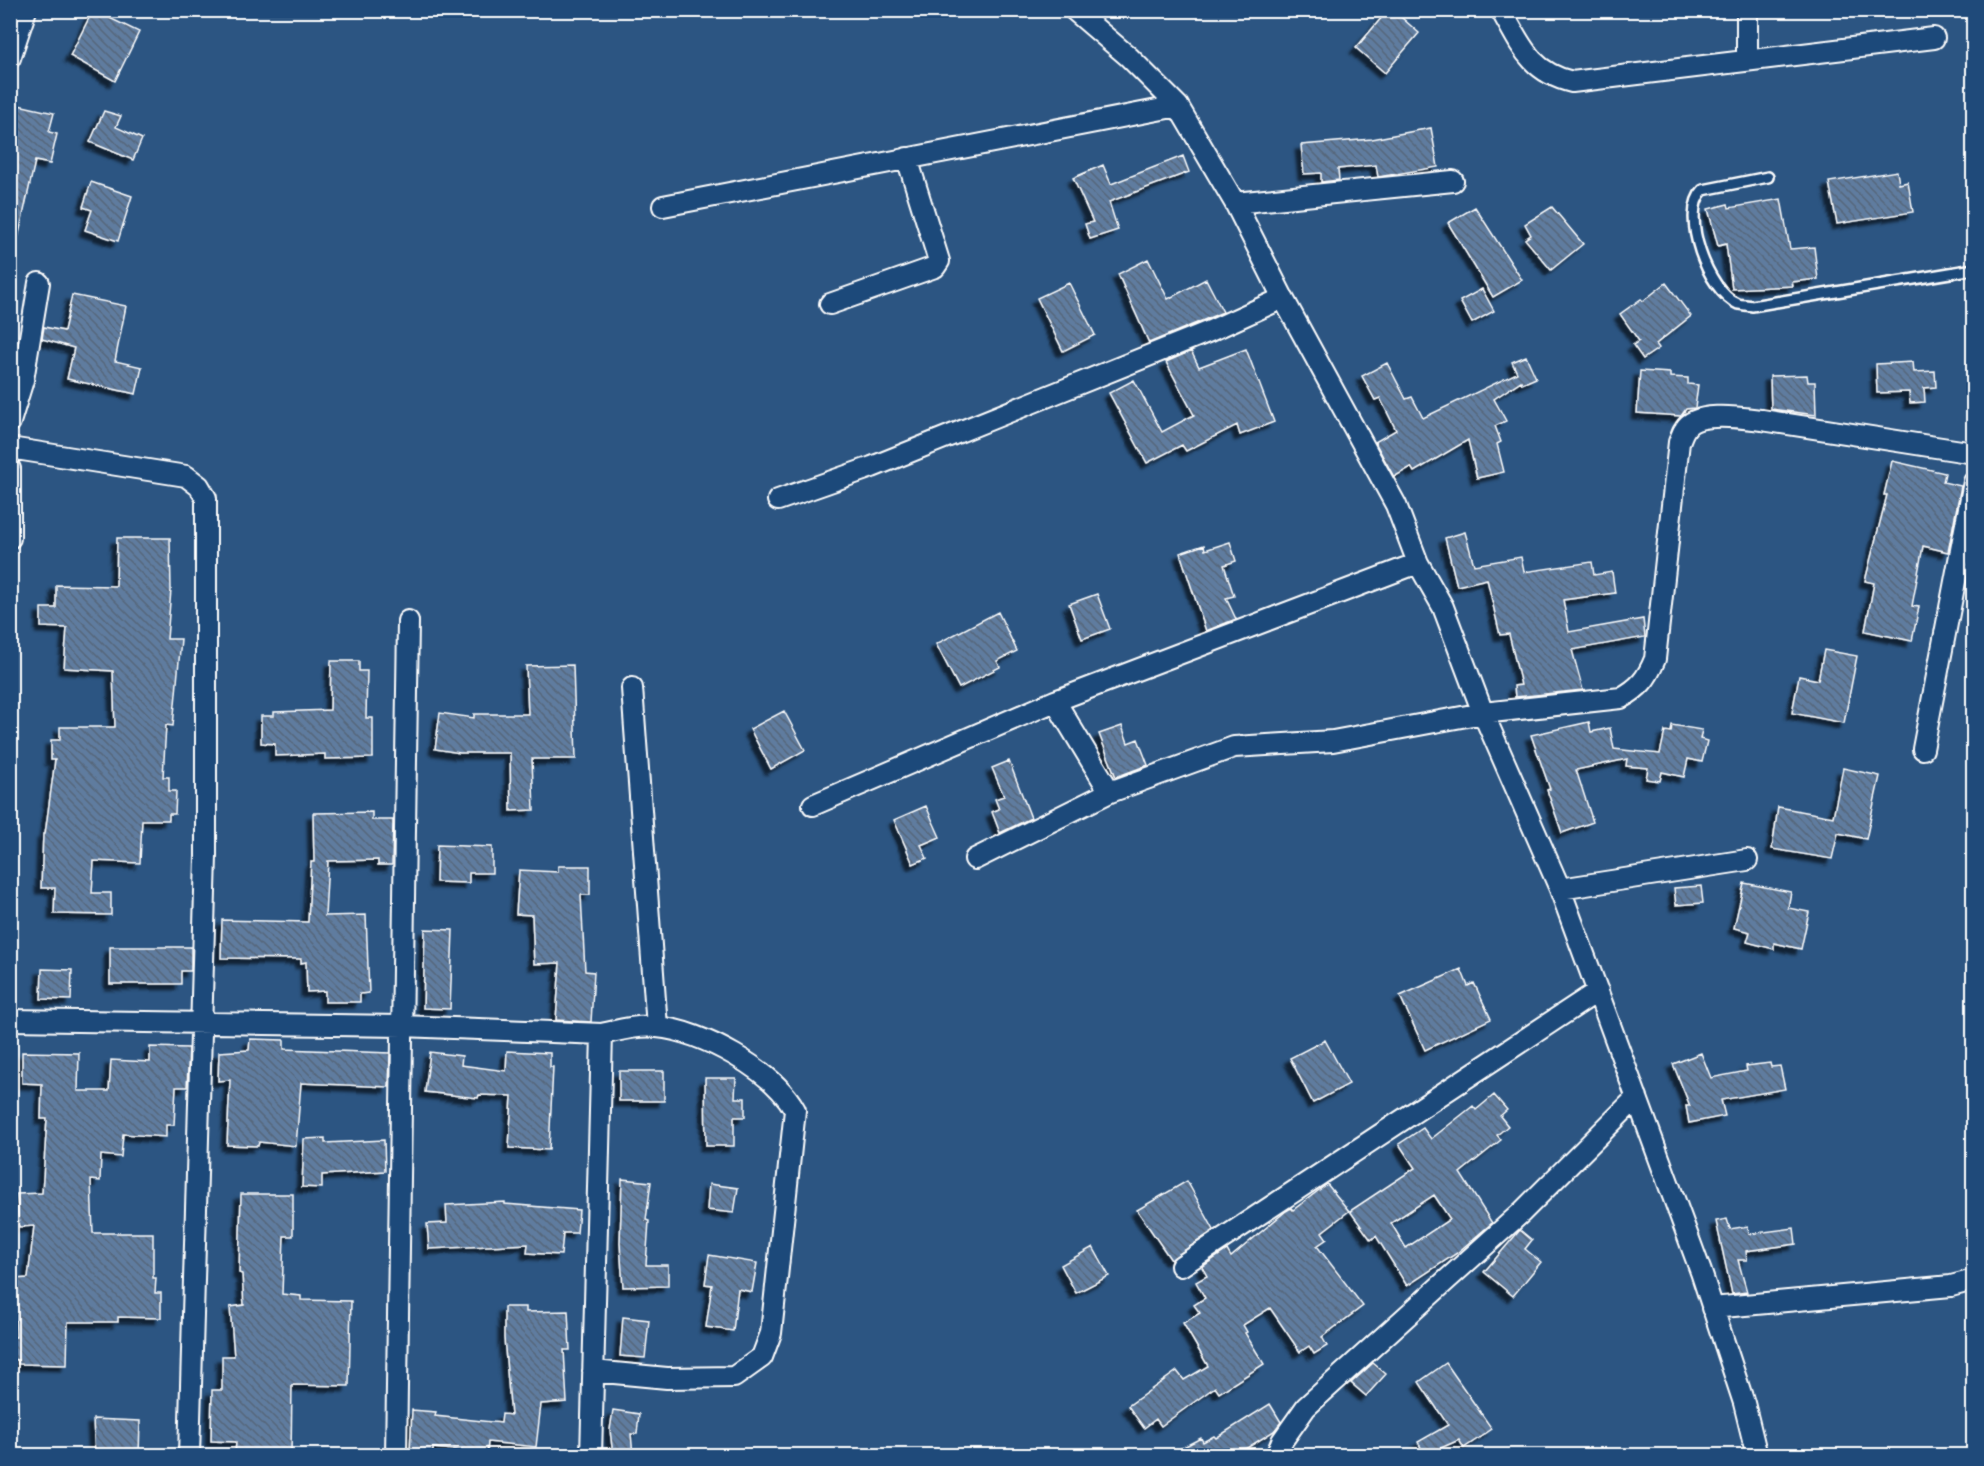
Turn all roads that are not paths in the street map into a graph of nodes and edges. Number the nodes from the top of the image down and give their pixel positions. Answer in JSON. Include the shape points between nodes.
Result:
{"nodes":[{"id":1,"x":26,"y":10,"type":"edge"},
{"id":2,"x":1074,"y":10,"type":"edge"},
{"id":3,"x":1501,"y":10,"type":"edge"},
{"id":4,"x":1747,"y":10,"type":"edge"},
{"id":5,"x":1934,"y":38,"type":"dead end"},
{"id":6,"x":10,"y":58,"type":"edge"},
{"id":7,"x":1747,"y":61,"type":"junction"},
{"id":8,"x":1178,"y":106,"type":"junction"},
{"id":9,"x":907,"y":158,"type":"junction"},
{"id":10,"x":1768,"y":177,"type":"dead end"},
{"id":11,"x":1453,"y":181,"type":"dead end"},
{"id":12,"x":1235,"y":203,"type":"junction"},
{"id":13,"x":663,"y":206,"type":"dead end"},
{"id":14,"x":1974,"y":269,"type":"edge"},
{"id":15,"x":39,"y":283,"type":"dead end"},
{"id":16,"x":1282,"y":298,"type":"junction"},
{"id":17,"x":830,"y":304,"type":"dead end"},
{"id":18,"x":10,"y":422,"type":"edge"},
{"id":19,"x":10,"y":448,"type":"edge"},
{"id":20,"x":1974,"y":453,"type":"edge"},
{"id":21,"x":10,"y":469,"type":"edge"},
{"id":22,"x":1974,"y":482,"type":"edge"},
{"id":23,"x":778,"y":500,"type":"dead end"},
{"id":24,"x":10,"y":538,"type":"edge"},
{"id":25,"x":1418,"y":563,"type":"junction"},
{"id":26,"x":408,"y":621,"type":"dead end"},
{"id":27,"x":632,"y":688,"type":"dead end"},
{"id":28,"x":1055,"y":701,"type":"junction"},
{"id":29,"x":1483,"y":713,"type":"junction"},
{"id":30,"x":1923,"y":749,"type":"dead end"},
{"id":31,"x":1110,"y":792,"type":"junction"},
{"id":32,"x":813,"y":805,"type":"dead end"},
{"id":33,"x":975,"y":859,"type":"dead end"},
{"id":34,"x":1747,"y":861,"type":"dead end"},
{"id":35,"x":1560,"y":889,"type":"junction"},
{"id":36,"x":1598,"y":991,"type":"junction"},
{"id":37,"x":10,"y":1020,"type":"edge"},
{"id":38,"x":200,"y":1023,"type":"junction"},
{"id":39,"x":402,"y":1026,"type":"junction"},
{"id":40,"x":657,"y":1027,"type":"junction"},
{"id":41,"x":602,"y":1034,"type":"junction"},
{"id":42,"x":1637,"y":1097,"type":"junction"},
{"id":43,"x":1181,"y":1266,"type":"dead end"},
{"id":44,"x":1974,"y":1280,"type":"edge"},
{"id":45,"x":1712,"y":1308,"type":"junction"},
{"id":46,"x":593,"y":1371,"type":"junction"},
{"id":47,"x":189,"y":1455,"type":"edge"},
{"id":48,"x":396,"y":1455,"type":"edge"},
{"id":49,"x":591,"y":1455,"type":"edge"},
{"id":50,"x":1276,"y":1455,"type":"edge"},
{"id":51,"x":1757,"y":1455,"type":"edge"}],
"edges":[{"from":1,"to":6,"type":"street"},
{"from":2,"to":8,"type":"street","via":[[1136,63]]},
{"from":3,"to":7,"type":"street","via":[[1532,63],[1554,78],[1572,82]]},
{"from":4,"to":7,"type":"street"},
{"from":5,"to":7,"type":"street"},
{"from":8,"to":9,"type":"street"},
{"from":8,"to":12,"type":"street"},
{"from":9,"to":13,"type":"street"},
{"from":9,"to":17,"type":"street","via":[[939,261],[935,267]]},
{"from":10,"to":14,"type":"lane","via":[[1703,190],[1696,197],[1696,235],[1706,264],[1726,294],[1737,303],[1752,306]]},
{"from":11,"to":12,"type":"street"},
{"from":12,"to":16,"type":"street"},
{"from":15,"to":18,"type":"street","via":[[23,380]]},
{"from":16,"to":23,"type":"street","via":[[1210,331],[872,467]]},
{"from":16,"to":25,"type":"street","via":[[1396,505]]},
{"from":19,"to":38,"type":"street","via":[[186,476],[207,498],[206,856]]},
{"from":20,"to":29,"type":"street","via":[[1762,420],[1698,420],[1685,427],[1679,442],[1655,659],[1647,677],[1637,690],[1621,698]]},
{"from":21,"to":24,"type":"street"},
{"from":22,"to":30,"type":"street"},
{"from":25,"to":28,"type":"street"},
{"from":25,"to":29,"type":"street","via":[[1443,607]]},
{"from":26,"to":39,"type":"street"},
{"from":27,"to":40,"type":"street"},
{"from":28,"to":31,"type":"street"},
{"from":28,"to":32,"type":"street"},
{"from":29,"to":31,"type":"street","via":[[1333,741],[1234,747]]},
{"from":29,"to":35,"type":"street"},
{"from":31,"to":33,"type":"street"},
{"from":34,"to":35,"type":"street"},
{"from":35,"to":36,"type":"street"},
{"from":36,"to":42,"type":"street"},
{"from":36,"to":43,"type":"street"},
{"from":37,"to":38,"type":"street"},
{"from":38,"to":39,"type":"street"},
{"from":38,"to":47,"type":"street"},
{"from":39,"to":41,"type":"street"},
{"from":39,"to":48,"type":"street"},
{"from":40,"to":41,"type":"street"},
{"from":40,"to":46,"type":"street","via":[[693,1035],[731,1054],[779,1088],[795,1110],[771,1333],[762,1358],[734,1377],[667,1378]]},
{"from":41,"to":46,"type":"street"},
{"from":42,"to":45,"type":"street"},
{"from":42,"to":50,"type":"street","via":[[1522,1212],[1306,1407]]},
{"from":44,"to":45,"type":"street","via":[[1951,1286]]},
{"from":45,"to":51,"type":"street"},
{"from":46,"to":49,"type":"street"}]}
